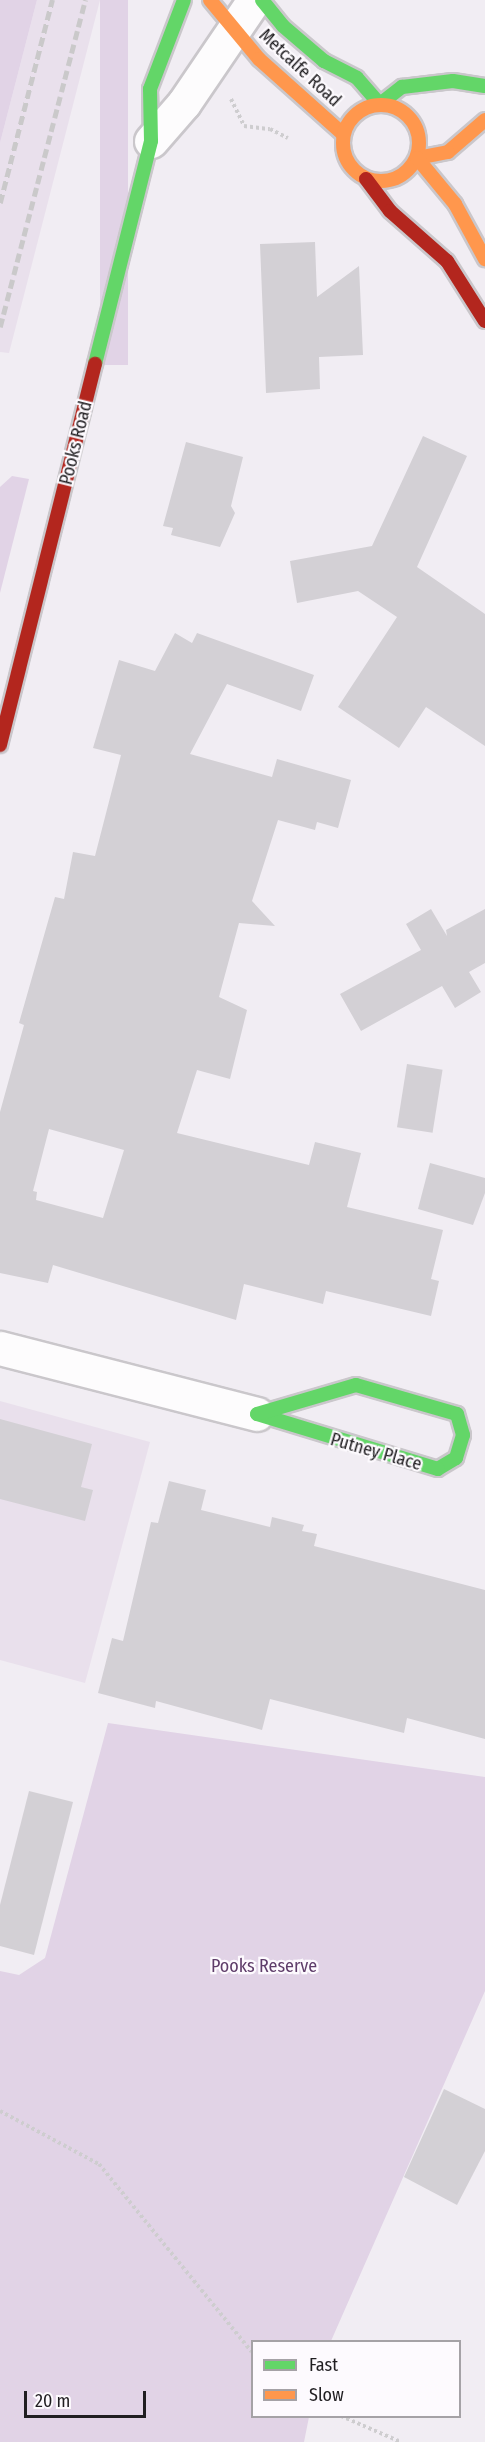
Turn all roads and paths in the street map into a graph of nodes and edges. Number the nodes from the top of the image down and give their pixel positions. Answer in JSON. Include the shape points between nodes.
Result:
{"nodes":[{"id":1,"x":184,"y":0,"type":"edge"},
{"id":2,"x":210,"y":0,"type":"edge"},
{"id":3,"x":254,"y":0,"type":"edge"},
{"id":4,"x":262,"y":0,"type":"edge"},
{"id":5,"x":234,"y":27,"type":"junction"},
{"id":6,"x":485,"y":86,"type":"edge"},
{"id":7,"x":225,"y":87,"type":"dead end"},
{"id":8,"x":380,"y":104,"type":"junction"},
{"id":9,"x":485,"y":120,"type":"edge"},
{"id":10,"x":343,"y":134,"type":"junction"},
{"id":11,"x":151,"y":141,"type":"junction"},
{"id":12,"x":296,"y":143,"type":"dead end"},
{"id":13,"x":417,"y":158,"type":"junction"},
{"id":14,"x":366,"y":179,"type":"junction"},
{"id":15,"x":485,"y":259,"type":"edge"},
{"id":16,"x":485,"y":321,"type":"edge"},
{"id":17,"x":0,"y":745,"type":"edge"},
{"id":18,"x":0,"y":1348,"type":"edge"},
{"id":19,"x":257,"y":1414,"type":"junction"},
{"id":20,"x":0,"y":2111,"type":"edge"},
{"id":21,"x":251,"y":2351,"type":"edge"},
{"id":22,"x":346,"y":2418,"type":"edge"},
{"id":23,"x":401,"y":2442,"type":"edge"}],
"edges":[{"from":1,"to":11,"type":"street","name":"Pooks Road","via":[[150,89]]},
{"from":2,"to":5,"type":"street","name":"Metcalfe Road"},
{"from":3,"to":5,"type":"street","name":"Pooks Road"},
{"from":4,"to":8,"type":"street","name":"Metcalfe Road","via":[[283,26],[324,61],[357,78]]},
{"from":5,"to":10,"type":"street","name":"Metcalfe Road","via":[[259,59]]},
{"from":5,"to":11,"type":"street","name":"Pooks Road","via":[[184,103]]},
{"from":6,"to":8,"type":"street","via":[[453,81],[402,87]]},
{"from":7,"to":12,"type":"path","via":[[244,126],[270,129]]},
{"from":8,"to":10,"type":"street","via":[[354,115]]},
{"from":8,"to":13,"type":"street","via":[[396,108],[415,124],[419,137]]},
{"from":9,"to":13,"type":"street","via":[[448,152]]},
{"from":10,"to":14,"type":"street","via":[[349,166]]},
{"from":11,"to":17,"type":"street","name":"Pooks Road"},
{"from":13,"to":14,"type":"street","via":[[390,181]]},
{"from":13,"to":15,"type":"street","via":[[455,204]]},
{"from":14,"to":16,"type":"street","via":[[390,211],[447,261]]},
{"from":18,"to":19,"type":"street","name":"Putney Place"},
{"from":19,"to":19,"type":"street","name":"Putney Place","via":[[356,1385],[438,1404],[458,1414],[463,1435],[456,1458],[438,1469]]},
{"from":20,"to":21,"type":"path","via":[[99,2164]]},
{"from":22,"to":23,"type":"path"}]}
